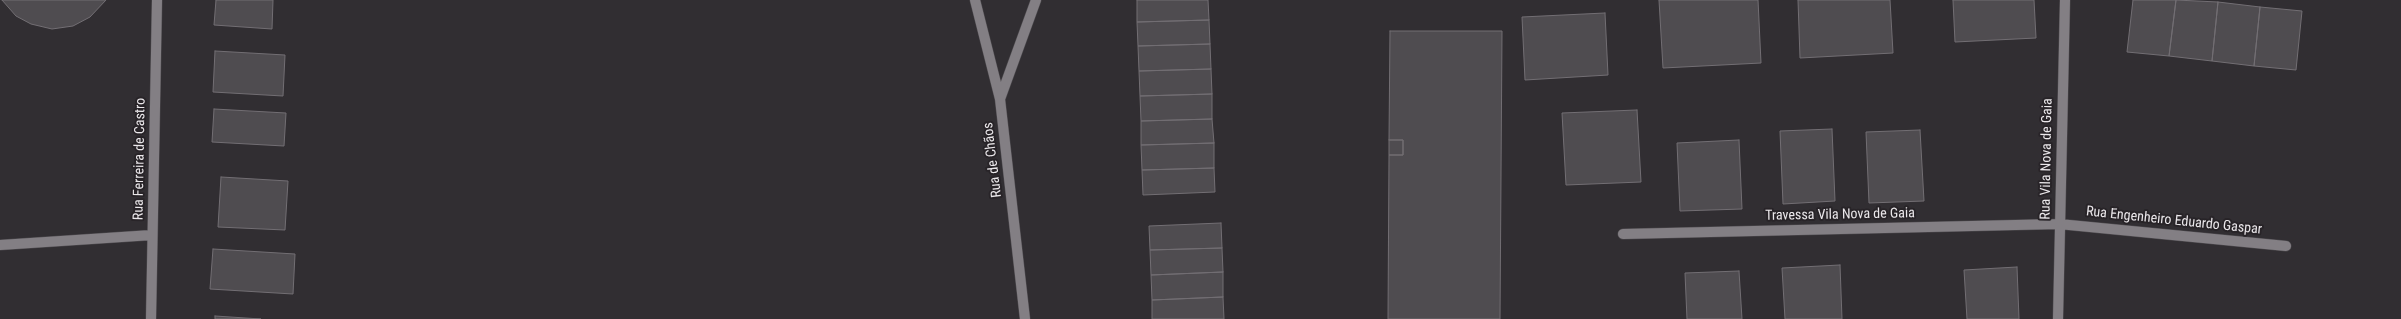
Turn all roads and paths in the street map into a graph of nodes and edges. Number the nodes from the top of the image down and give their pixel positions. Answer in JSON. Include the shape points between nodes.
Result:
{"nodes":[{"id":1,"x":157,"y":0,"type":"edge"},
{"id":2,"x":975,"y":0,"type":"edge"},
{"id":3,"x":1036,"y":0,"type":"edge"},
{"id":4,"x":2065,"y":0,"type":"edge"},
{"id":5,"x":1000,"y":99,"type":"junction"},
{"id":6,"x":2059,"y":224,"type":"junction"},
{"id":7,"x":152,"y":234,"type":"junction"},
{"id":8,"x":1622,"y":234,"type":"dead end"},
{"id":9,"x":0,"y":245,"type":"edge"},
{"id":10,"x":2286,"y":246,"type":"dead end"},
{"id":11,"x":151,"y":319,"type":"edge"},
{"id":12,"x":1025,"y":319,"type":"edge"},
{"id":13,"x":2058,"y":319,"type":"edge"}],
"edges":[{"from":1,"to":7,"type":"street","name":"Rua Ferreira de Castro"},
{"from":2,"to":5,"type":"street","name":"Rua de Chãos"},
{"from":3,"to":5,"type":"street"},
{"from":4,"to":6,"type":"street","name":"Rua Vila Nova de Gaia"},
{"from":5,"to":12,"type":"street","name":"Rua de Chãos"},
{"from":6,"to":8,"type":"street","name":"Travessa Vila Nova de Gaia"},
{"from":6,"to":10,"type":"street","name":"Rua Engenheiro Eduardo Gaspar"},
{"from":6,"to":13,"type":"street","name":"Rua Vila Nova de Gaia"},
{"from":7,"to":9,"type":"street"},
{"from":7,"to":11,"type":"street","name":"Rua Ferreira de Castro"}]}
